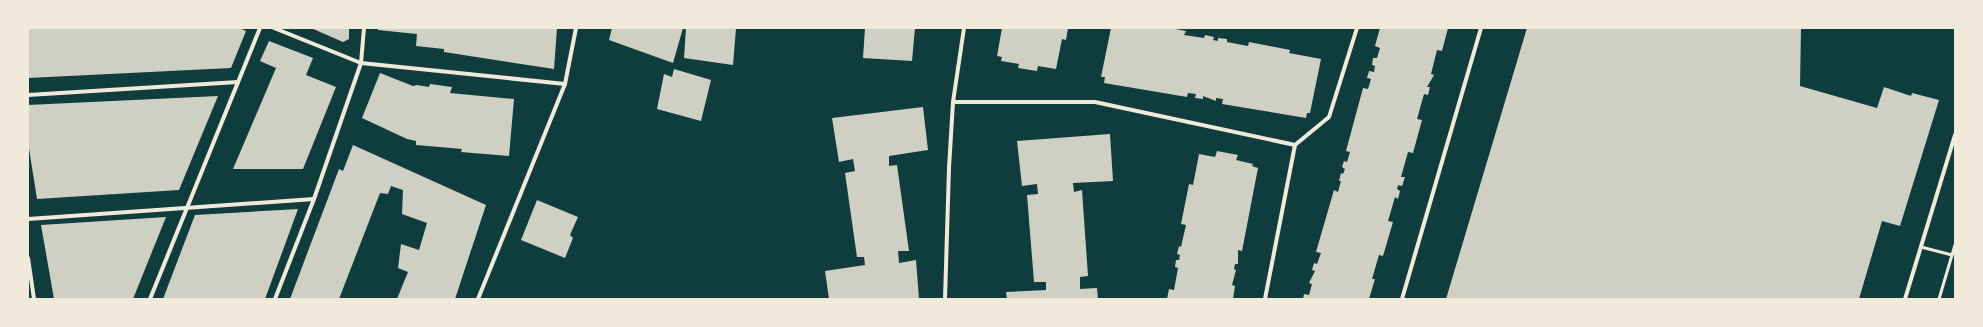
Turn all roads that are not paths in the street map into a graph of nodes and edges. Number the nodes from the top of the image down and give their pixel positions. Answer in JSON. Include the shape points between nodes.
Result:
{"nodes":[{"id":1,"x":260,"y":28,"type":"edge"},
{"id":2,"x":274,"y":28,"type":"edge"},
{"id":3,"x":364,"y":28,"type":"edge"},
{"id":4,"x":576,"y":28,"type":"edge"},
{"id":5,"x":964,"y":28,"type":"edge"},
{"id":6,"x":1356,"y":28,"type":"edge"},
{"id":7,"x":1481,"y":28,"type":"edge"},
{"id":8,"x":361,"y":63,"type":"junction"},
{"id":9,"x":238,"y":82,"type":"junction"},
{"id":10,"x":565,"y":84,"type":"junction"},
{"id":11,"x":28,"y":95,"type":"edge"},
{"id":12,"x":953,"y":102,"type":"junction"},
{"id":13,"x":1955,"y":135,"type":"edge"},
{"id":14,"x":1295,"y":145,"type":"junction"},
{"id":15,"x":314,"y":199,"type":"junction"},
{"id":16,"x":188,"y":208,"type":"junction"},
{"id":17,"x":28,"y":220,"type":"edge"},
{"id":18,"x":1955,"y":245,"type":"edge"},
{"id":19,"x":1921,"y":247,"type":"junction"},
{"id":20,"x":1952,"y":255,"type":"junction"},
{"id":21,"x":28,"y":258,"type":"edge"},
{"id":22,"x":34,"y":299,"type":"edge"},
{"id":23,"x":150,"y":299,"type":"edge"},
{"id":24,"x":275,"y":299,"type":"edge"},
{"id":25,"x":478,"y":299,"type":"edge"},
{"id":26,"x":945,"y":299,"type":"edge"},
{"id":27,"x":1265,"y":299,"type":"edge"},
{"id":28,"x":1402,"y":299,"type":"edge"},
{"id":29,"x":1905,"y":299,"type":"edge"},
{"id":30,"x":1939,"y":299,"type":"edge"}],
"edges":[{"from":1,"to":9,"type":"street"},
{"from":2,"to":8,"type":"street"},
{"from":3,"to":8,"type":"street"},
{"from":4,"to":10,"type":"street"},
{"from":5,"to":12,"type":"street"},
{"from":6,"to":14,"type":"street","via":[[1329,117]]},
{"from":7,"to":28,"type":"street"},
{"from":8,"to":10,"type":"street"},
{"from":8,"to":15,"type":"street"},
{"from":9,"to":11,"type":"street"},
{"from":9,"to":16,"type":"street"},
{"from":10,"to":25,"type":"street"},
{"from":12,"to":14,"type":"street","via":[[1095,102]]},
{"from":12,"to":26,"type":"street"},
{"from":13,"to":19,"type":"street"},
{"from":14,"to":27,"type":"street"},
{"from":15,"to":16,"type":"street"},
{"from":15,"to":24,"type":"street"},
{"from":16,"to":17,"type":"street"},
{"from":16,"to":23,"type":"street"},
{"from":18,"to":20,"type":"lane"},
{"from":19,"to":20,"type":"lane"},
{"from":19,"to":29,"type":"street"},
{"from":20,"to":30,"type":"lane"},
{"from":21,"to":22,"type":"street"}]}
